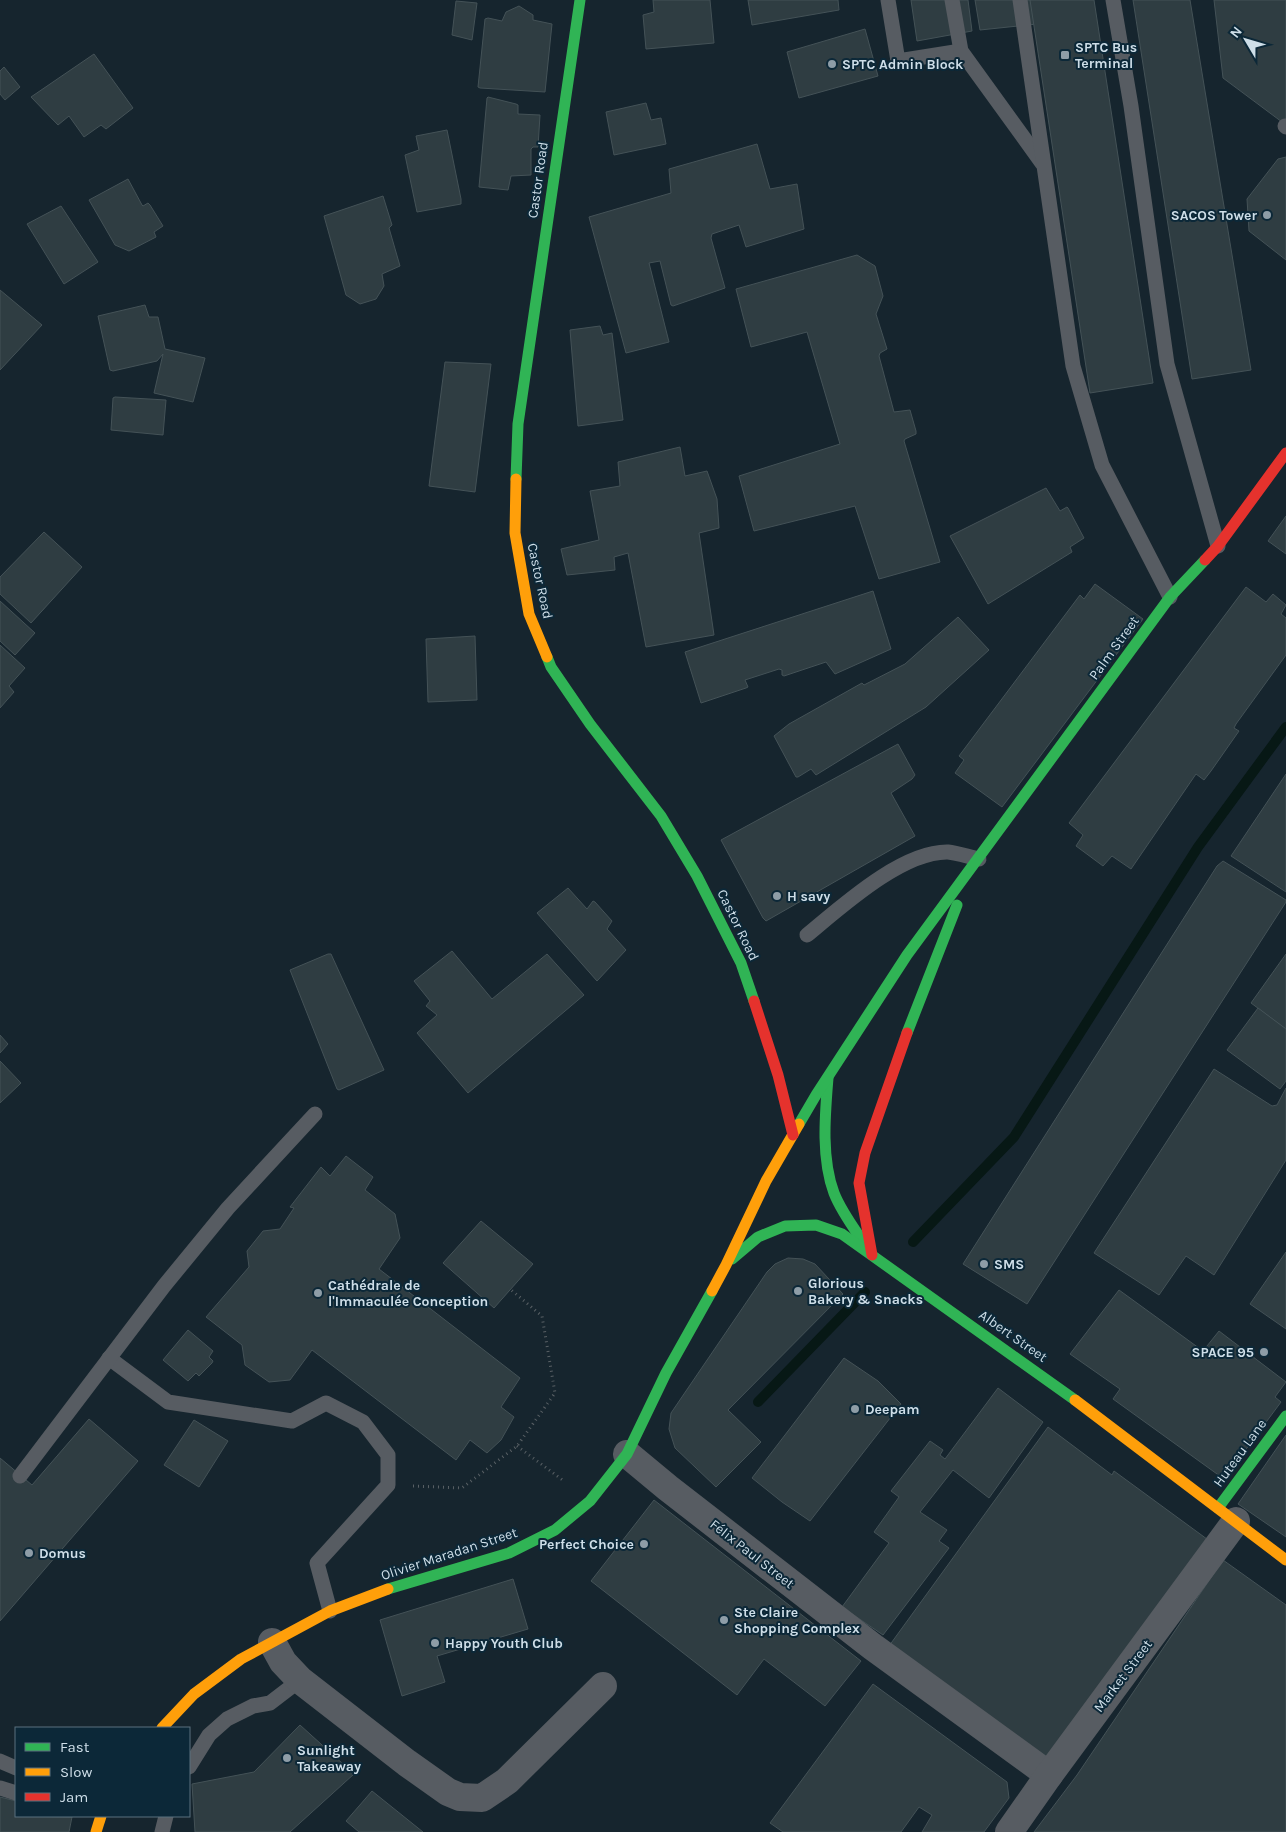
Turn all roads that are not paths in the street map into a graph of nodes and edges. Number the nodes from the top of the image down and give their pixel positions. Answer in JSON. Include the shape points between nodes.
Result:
{"nodes":[{"id":1,"x":580,"y":0,"type":"edge"},
{"id":2,"x":888,"y":0,"type":"edge"},
{"id":3,"x":952,"y":0,"type":"edge"},
{"id":4,"x":1020,"y":0,"type":"edge"},
{"id":5,"x":1113,"y":0,"type":"edge"},
{"id":6,"x":961,"y":51,"type":"junction"},
{"id":7,"x":1043,"y":164,"type":"junction"},
{"id":8,"x":1286,"y":453,"type":"edge"},
{"id":9,"x":1218,"y":546,"type":"junction"},
{"id":10,"x":1170,"y":598,"type":"junction"},
{"id":11,"x":976,"y":863,"type":"junction"},
{"id":12,"x":807,"y":936,"type":"dead end"},
{"id":13,"x":828,"y":1077,"type":"junction"},
{"id":14,"x":315,"y":1114,"type":"dead end"},
{"id":15,"x":793,"y":1134,"type":"junction"},
{"id":16,"x":872,"y":1255,"type":"junction"},
{"id":17,"x":726,"y":1265,"type":"junction"},
{"id":18,"x":109,"y":1358,"type":"junction"},
{"id":19,"x":1286,"y":1416,"type":"edge"},
{"id":20,"x":627,"y":1454,"type":"junction"},
{"id":21,"x":20,"y":1476,"type":"dead end"},
{"id":22,"x":1227,"y":1514,"type":"junction"},
{"id":23,"x":1286,"y":1560,"type":"edge"},
{"id":24,"x":330,"y":1611,"type":"junction"},
{"id":25,"x":272,"y":1642,"type":"junction"},
{"id":26,"x":300,"y":1680,"type":"junction"},
{"id":27,"x":603,"y":1686,"type":"dead end"},
{"id":28,"x":163,"y":1727,"type":"edge"},
{"id":29,"x":0,"y":1761,"type":"edge"},
{"id":30,"x":190,"y":1765,"type":"edge"},
{"id":31,"x":15,"y":1768,"type":"edge"},
{"id":32,"x":1049,"y":1775,"type":"junction"},
{"id":33,"x":0,"y":1788,"type":"edge"},
{"id":34,"x":15,"y":1793,"type":"edge"},
{"id":35,"x":99,"y":1817,"type":"edge"},
{"id":36,"x":166,"y":1817,"type":"edge"},
{"id":37,"x":96,"y":1832,"type":"edge"},
{"id":38,"x":162,"y":1832,"type":"edge"},
{"id":39,"x":1010,"y":1832,"type":"edge"}],
"edges":[{"from":1,"to":15,"type":"main road","name":"Castor Road","via":[[518,424],[515,533],[529,614],[551,667],[661,816],[697,876],[741,963],[778,1076]]},
{"from":2,"to":6,"type":"lane","via":[[898,61]]},
{"from":3,"to":6,"type":"lane"},
{"from":4,"to":7,"type":"lane"},
{"from":5,"to":9,"type":"lane","via":[[1167,364]]},
{"from":6,"to":7,"type":"lane"},
{"from":7,"to":10,"type":"lane","via":[[1073,366],[1094,438],[1102,465]]},
{"from":8,"to":9,"type":"main road","name":"Palm Street"},
{"from":9,"to":10,"type":"main road","name":"Palm Street"},
{"from":10,"to":11,"type":"main road","name":"Palm Street"},
{"from":11,"to":12,"type":"lane","via":[[948,852],[910,861],[890,872]]},
{"from":11,"to":13,"type":"main road","name":"Palm Street","via":[[907,955]]},
{"from":11,"to":16,"type":"main road","via":[[892,1073],[865,1153],[859,1184]]},
{"from":13,"to":15,"type":"main road","name":"Olivier Maradan Street"},
{"from":13,"to":16,"type":"main road","name":"Albert Street","via":[[828,1161],[832,1187]]},
{"from":14,"to":18,"type":"lane","via":[[228,1208]]},
{"from":15,"to":17,"type":"main road","name":"Olivier Maradan Street","via":[[766,1180]]},
{"from":16,"to":17,"type":"main road","via":[[842,1234],[816,1225],[785,1226],[758,1237]]},
{"from":16,"to":22,"type":"main road","name":"Albert Street","via":[[1039,1373]]},
{"from":17,"to":20,"type":"main road","name":"Olivier Maradan Street","via":[[666,1373]]},
{"from":18,"to":21,"type":"lane"},
{"from":18,"to":24,"type":"lane","via":[[168,1402],[292,1421],[326,1403],[363,1422],[388,1455],[388,1485],[317,1563]]},
{"from":19,"to":22,"type":"main road","name":"Huteau Lane"},
{"from":20,"to":24,"type":"main road","name":"Olivier Maradan Street","via":[[590,1501],[555,1530],[509,1553],[372,1594]]},
{"from":20,"to":32,"type":"street","name":"Félix Paul Street","via":[[873,1647]]},
{"from":22,"to":23,"type":"main road","name":"Albert Street"},
{"from":22,"to":32,"type":"street","name":"Market Street"},
{"from":24,"to":25,"type":"main road","name":"Olivier Maradan Street"},
{"from":25,"to":26,"type":"street","via":[[282,1662]]},
{"from":25,"to":28,"type":"main road","name":"Olivier Maradan Street","via":[[241,1659],[194,1694]]},
{"from":26,"to":27,"type":"street","via":[[448,1792],[460,1797],[482,1798],[507,1781]]},
{"from":26,"to":30,"type":"lane","via":[[270,1703],[253,1706],[227,1719],[209,1735]]},
{"from":29,"to":31,"type":"lane"},
{"from":32,"to":39,"type":"street","name":"Market Street"},
{"from":33,"to":34,"type":"lane"},
{"from":35,"to":37,"type":"main road"},
{"from":36,"to":38,"type":"lane"}]}
